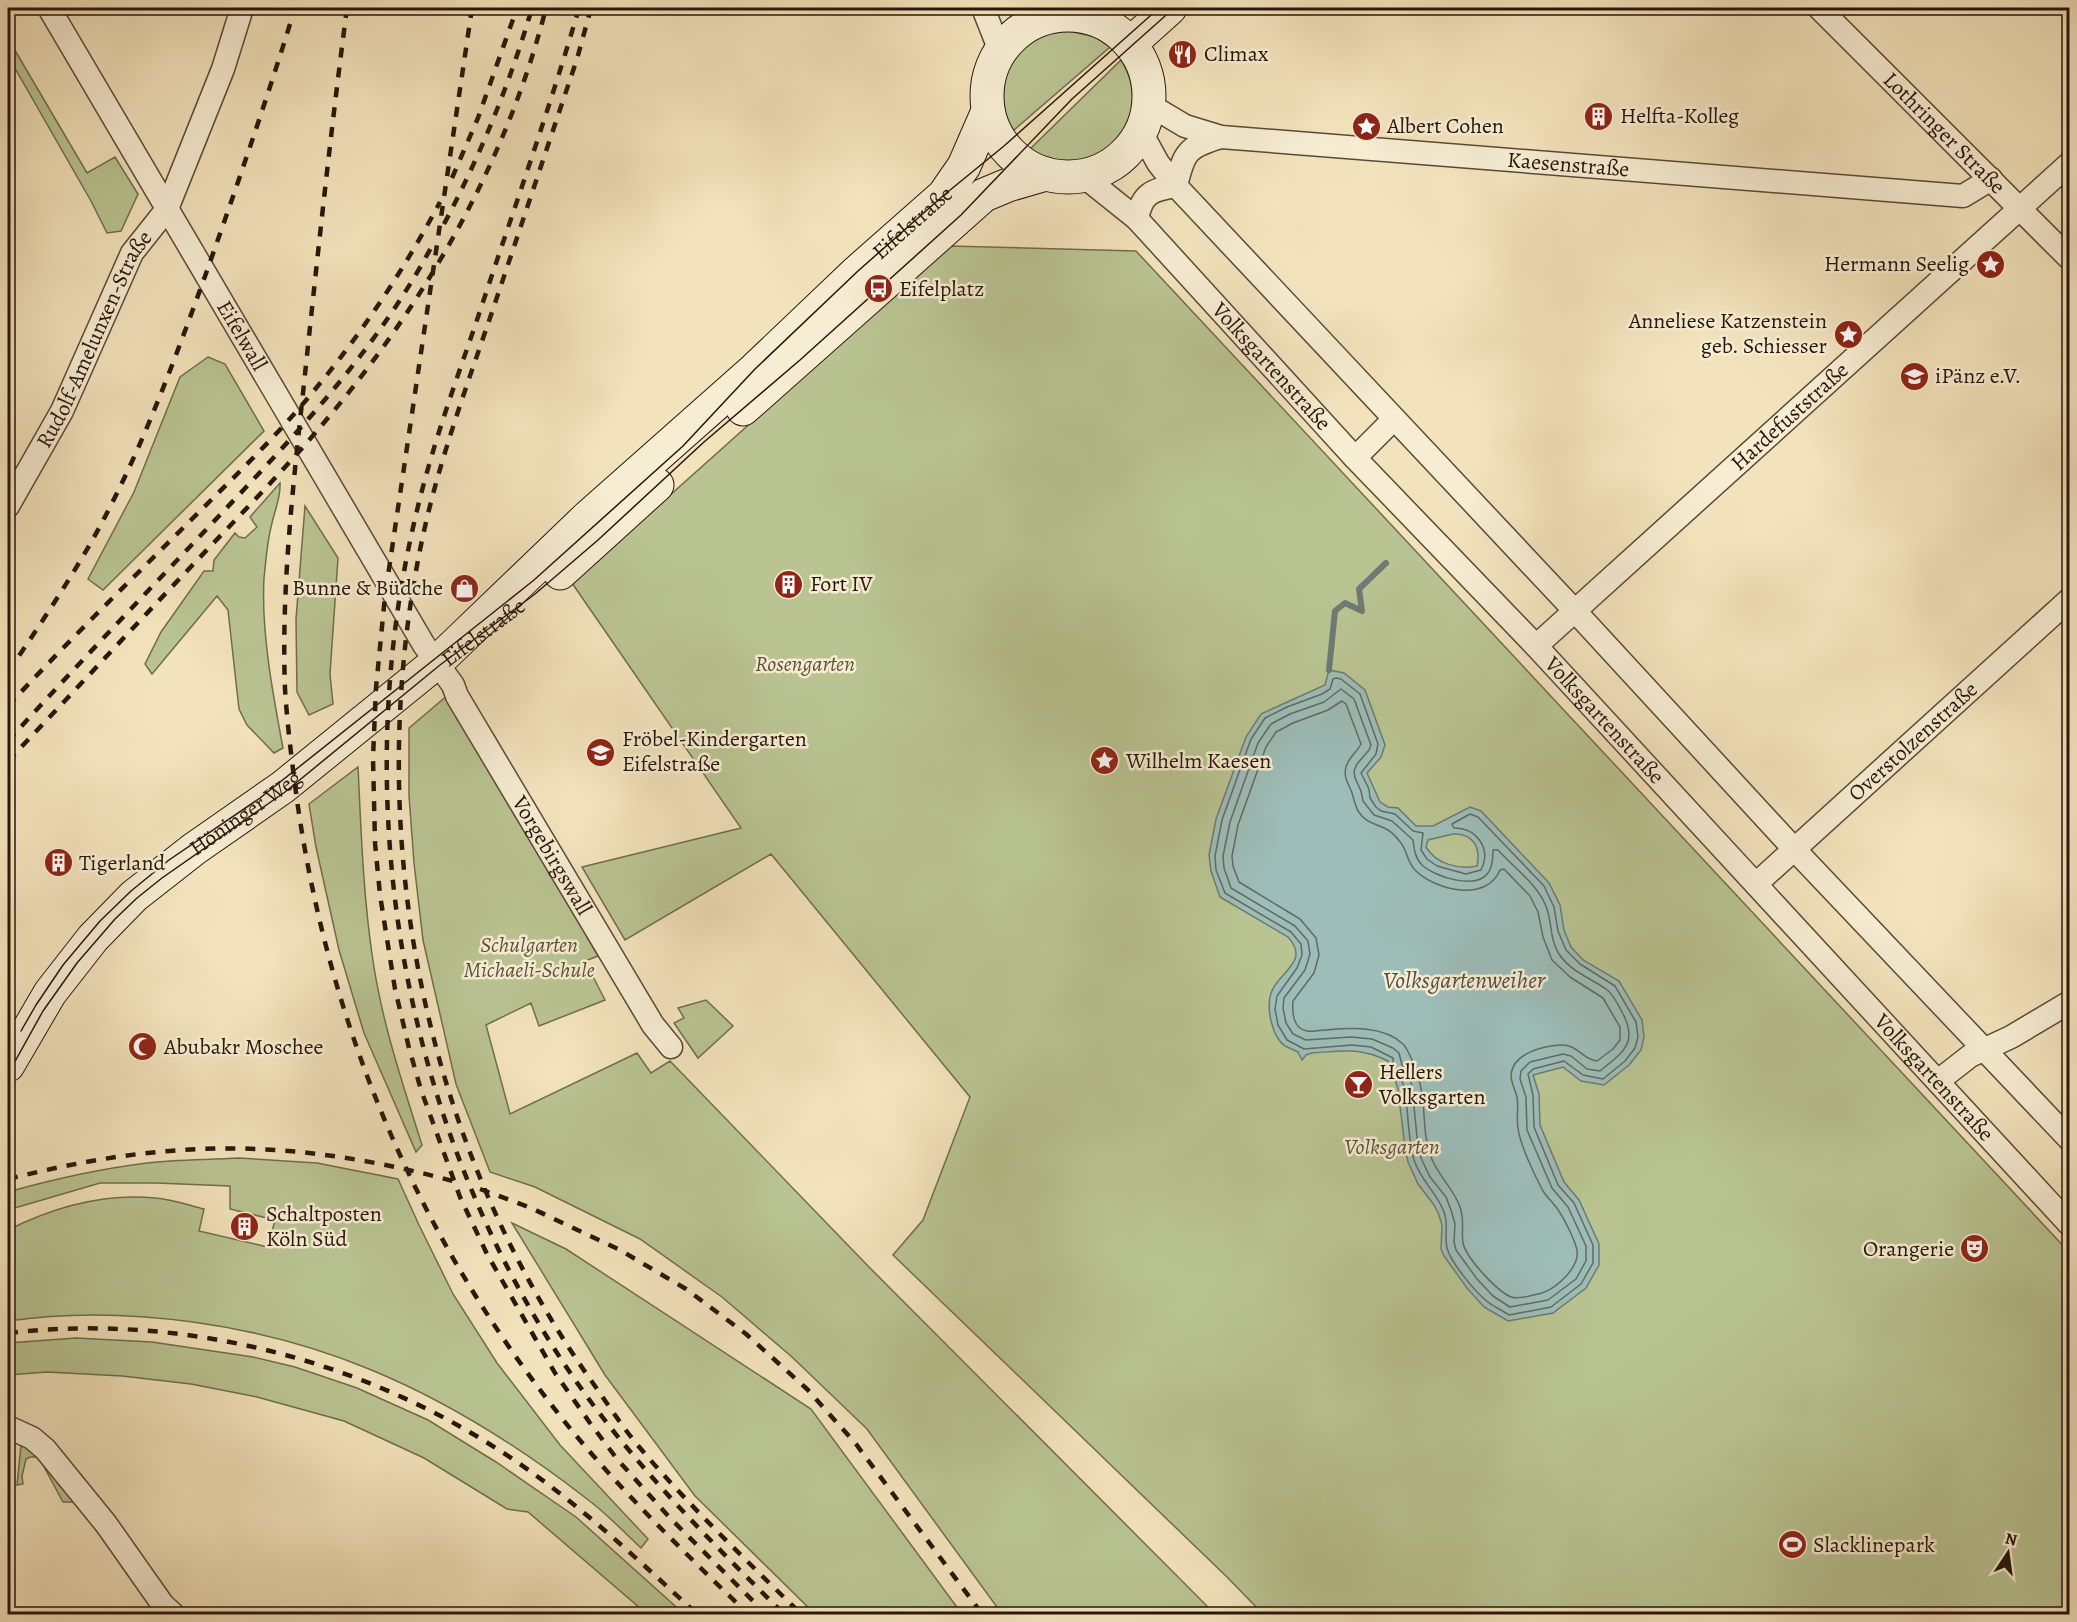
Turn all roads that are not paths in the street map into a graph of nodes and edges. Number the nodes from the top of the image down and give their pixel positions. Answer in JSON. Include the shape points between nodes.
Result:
{"nodes":[{"id":1,"x":48,"y":8,"type":"edge"},
{"id":2,"x":242,"y":8,"type":"edge"},
{"id":3,"x":983,"y":8,"type":"edge"},
{"id":4,"x":1170,"y":8,"type":"edge"},
{"id":5,"x":1819,"y":8,"type":"edge"},
{"id":6,"x":1042,"y":12,"type":"edge"},
{"id":7,"x":1130,"y":44,"type":"junction"},
{"id":8,"x":1000,"y":51,"type":"junction"},
{"id":9,"x":988,"y":111,"type":"junction"},
{"id":10,"x":1145,"y":118,"type":"junction"},
{"id":11,"x":1221,"y":137,"type":"junction"},
{"id":12,"x":2070,"y":163,"type":"edge"},
{"id":13,"x":1046,"y":174,"type":"junction"},
{"id":14,"x":1082,"y":175,"type":"junction"},
{"id":15,"x":1990,"y":179,"type":"junction"},
{"id":16,"x":1176,"y":186,"type":"junction"},
{"id":17,"x":167,"y":209,"type":"junction"},
{"id":18,"x":2020,"y":209,"type":"junction"},
{"id":19,"x":1137,"y":219,"type":"junction"},
{"id":20,"x":2070,"y":259,"type":"edge"},
{"id":21,"x":1394,"y":419,"type":"junction"},
{"id":22,"x":1355,"y":458,"type":"junction"},
{"id":23,"x":8,"y":506,"type":"edge"},
{"id":24,"x":2070,"y":599,"type":"edge"},
{"id":25,"x":1574,"y":610,"type":"junction"},
{"id":26,"x":1536,"y":646,"type":"junction"},
{"id":27,"x":437,"y":662,"type":"junction"},
{"id":28,"x":1795,"y":850,"type":"junction"},
{"id":29,"x":1756,"y":884,"type":"junction"},
{"id":30,"x":2070,"y":1002,"type":"edge"},
{"id":31,"x":671,"y":1047,"type":"dead end"},
{"id":32,"x":1985,"y":1050,"type":"junction"},
{"id":33,"x":8,"y":1065,"type":"edge"},
{"id":34,"x":1938,"y":1081,"type":"junction"},
{"id":35,"x":2070,"y":1140,"type":"edge"},
{"id":36,"x":2070,"y":1225,"type":"edge"},
{"id":37,"x":8,"y":1427,"type":"edge"},
{"id":38,"x":172,"y":1614,"type":"edge"}],
"edges":[{"from":1,"to":17,"type":"street","name":"Eifelwall"},
{"from":2,"to":17,"type":"street","name":"Rudolf-Amelunxen-Straße","via":[[223,69]]},
{"from":3,"to":8,"type":"street"},
{"from":4,"to":7,"type":"street"},
{"from":5,"to":15,"type":"street","name":"Lothringer Straße"},
{"from":6,"to":7,"type":"street","via":[[1093,19]]},
{"from":6,"to":8,"type":"street"},
{"from":7,"to":10,"type":"street","via":[[1141,62],[1149,90]]},
{"from":8,"to":9,"type":"street","via":[[990,74]]},
{"from":9,"to":13,"type":"street","via":[[1010,152]]},
{"from":9,"to":27,"type":"street","name":"Eifelstraße","via":[[964,166],[944,195],[589,516]]},
{"from":10,"to":11,"type":"street","name":"Kaesenstraße"},
{"from":10,"to":14,"type":"street","via":[[1127,151],[1110,165]]},
{"from":10,"to":16,"type":"street","via":[[1158,163]]},
{"from":11,"to":15,"type":"street","name":"Kaesenstraße","via":[[1964,196]]},
{"from":11,"to":16,"type":"street","via":[[1198,143],[1182,159]]},
{"from":12,"to":18,"type":"street","name":"Hardefuststraße"},
{"from":13,"to":14,"type":"street"},
{"from":13,"to":27,"type":"street","name":"Eifelstraße","via":[[984,195],[535,594],[486,632]]},
{"from":14,"to":19,"type":"street","name":"Volksgartenstraße"},
{"from":15,"to":18,"type":"street","name":"Lothringer Straße"},
{"from":16,"to":19,"type":"street","via":[[1155,190],[1140,204]]},
{"from":16,"to":21,"type":"street"},
{"from":17,"to":23,"type":"street","name":"Rudolf-Amelunxen-Straße","via":[[132,253],[62,411]]},
{"from":17,"to":27,"type":"street","name":"Eifelwall"},
{"from":18,"to":20,"type":"street","name":"Lothringer Straße"},
{"from":18,"to":25,"type":"street","name":"Hardefuststraße"},
{"from":19,"to":22,"type":"street","name":"Volksgartenstraße"},
{"from":21,"to":22,"type":"street"},
{"from":21,"to":25,"type":"street"},
{"from":22,"to":26,"type":"street","name":"Volksgartenstraße"},
{"from":24,"to":28,"type":"street","name":"Overstolzenstraße"},
{"from":25,"to":26,"type":"street","name":"Hardefuststraße"},
{"from":25,"to":28,"type":"street"},
{"from":26,"to":29,"type":"street","name":"Volksgartenstraße"},
{"from":27,"to":31,"type":"street","name":"Vorgebirgswall","via":[[653,1025]]},
{"from":27,"to":33,"type":"street","name":"Höninger Weg","via":[[283,787],[134,896],[93,938],[50,993]]},
{"from":28,"to":29,"type":"street","name":"Overstolzenstraße"},
{"from":28,"to":32,"type":"street"},
{"from":29,"to":34,"type":"street","name":"Volksgartenstraße"},
{"from":30,"to":32,"type":"street"},
{"from":32,"to":34,"type":"street","via":[[1957,1064]]},
{"from":32,"to":35,"type":"street"},
{"from":34,"to":36,"type":"street","name":"Volksgartenstraße"},
{"from":37,"to":38,"type":"street","via":[[45,1449]]}]}
